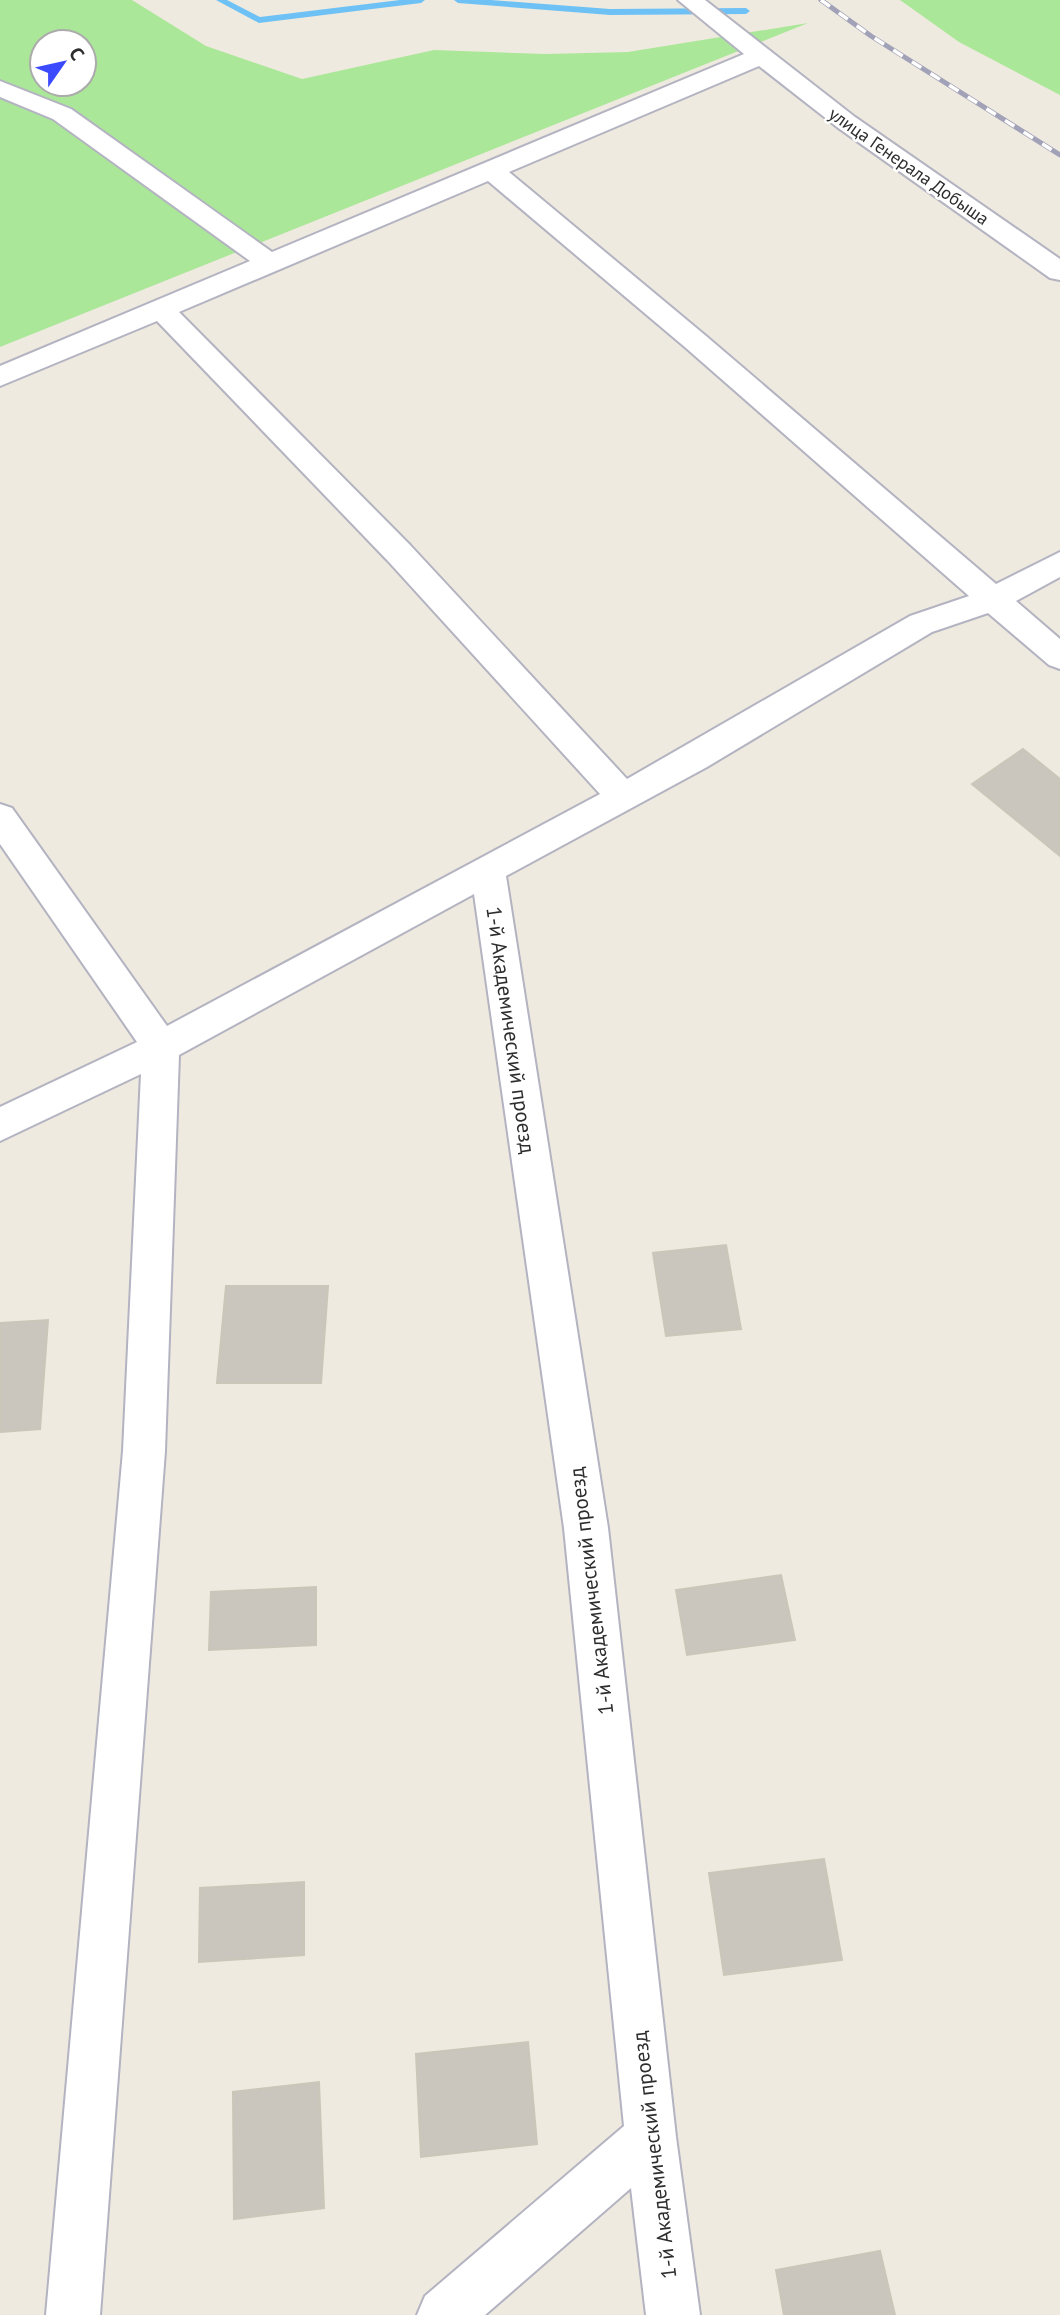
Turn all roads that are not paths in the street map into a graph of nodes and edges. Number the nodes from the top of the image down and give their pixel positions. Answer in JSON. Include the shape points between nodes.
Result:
{"nodes":[{"id":1,"x":690,"y":0,"type":"edge"},
{"id":2,"x":761,"y":56,"type":"junction"},
{"id":3,"x":0,"y":88,"type":"edge"},
{"id":4,"x":491,"y":170,"type":"junction"},
{"id":5,"x":270,"y":263,"type":"junction"},
{"id":6,"x":1060,"y":272,"type":"edge"},
{"id":7,"x":161,"y":309,"type":"junction"},
{"id":8,"x":0,"y":377,"type":"edge"},
{"id":9,"x":1060,"y":563,"type":"edge"},
{"id":10,"x":994,"y":599,"type":"junction"},
{"id":11,"x":1060,"y":657,"type":"edge"},
{"id":12,"x":623,"y":797,"type":"junction"},
{"id":13,"x":0,"y":817,"type":"edge"},
{"id":14,"x":488,"y":870,"type":"junction"},
{"id":15,"x":161,"y":1047,"type":"junction"},
{"id":16,"x":0,"y":1125,"type":"edge"},
{"id":17,"x":651,"y":2137,"type":"junction"},
{"id":18,"x":73,"y":2315,"type":"edge"},
{"id":19,"x":444,"y":2315,"type":"edge"},
{"id":20,"x":673,"y":2315,"type":"edge"}],
"edges":[{"from":1,"to":2,"type":"street","name":"улица Генерала Добыша"},
{"from":2,"to":4,"type":"street"},
{"from":2,"to":6,"type":"street","name":"улица Генерала Добыша","via":[[846,122]]},
{"from":3,"to":5,"type":"street","via":[[62,114]]},
{"from":4,"to":5,"type":"street"},
{"from":4,"to":10,"type":"street"},
{"from":5,"to":7,"type":"street"},
{"from":7,"to":8,"type":"street"},
{"from":7,"to":12,"type":"street","via":[[399,553]]},
{"from":9,"to":10,"type":"street"},
{"from":10,"to":11,"type":"street"},
{"from":10,"to":12,"type":"street","via":[[921,624]]},
{"from":12,"to":14,"type":"street"},
{"from":13,"to":15,"type":"street"},
{"from":14,"to":15,"type":"street"},
{"from":14,"to":17,"type":"street","name":"1-й Академический проезд","via":[[586,1528]]},
{"from":15,"to":16,"type":"street"},
{"from":15,"to":18,"type":"street","via":[[144,1451]]},
{"from":17,"to":19,"type":"street"},
{"from":17,"to":20,"type":"street","name":"1-й Академический проезд"}]}
